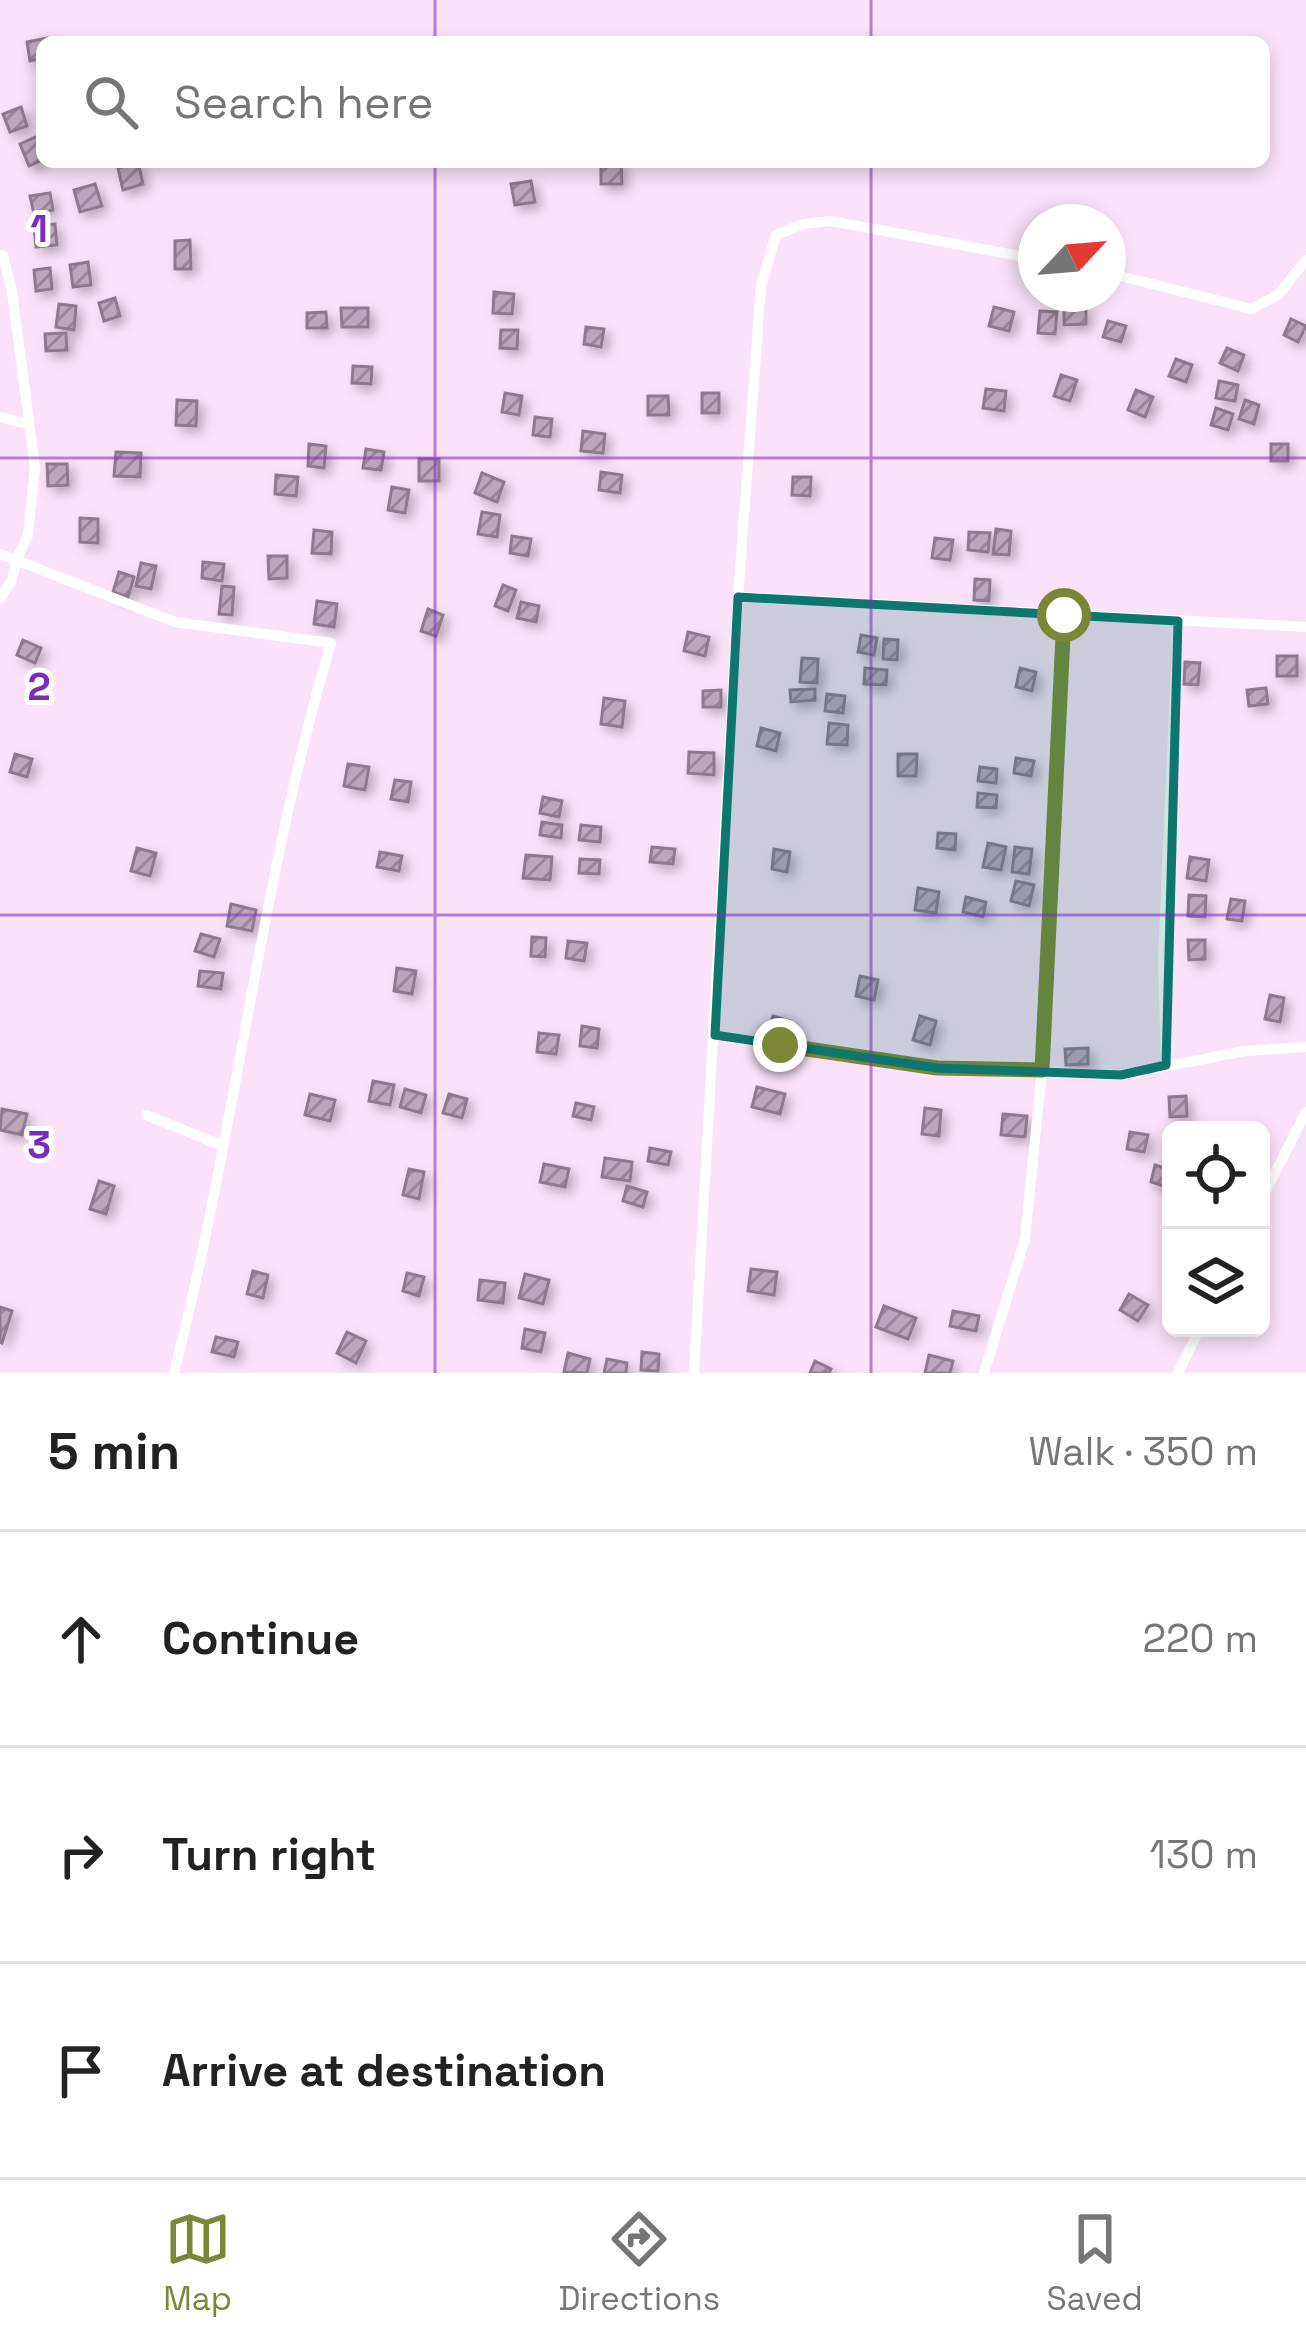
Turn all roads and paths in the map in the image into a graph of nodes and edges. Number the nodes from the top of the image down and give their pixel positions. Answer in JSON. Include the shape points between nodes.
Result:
{"nodes":[{"id":1,"x":3,"y":255,"type":"edge"},
{"id":2,"x":1018,"y":256,"type":"edge"},
{"id":3,"x":1306,"y":260,"type":"edge"},
{"id":4,"x":1126,"y":278,"type":"edge"},
{"id":5,"x":0,"y":417,"type":"edge"},
{"id":6,"x":28,"y":424,"type":"junction"},
{"id":7,"x":0,"y":554,"type":"edge"},
{"id":8,"x":16,"y":558,"type":"junction"},
{"id":9,"x":739,"y":597,"type":"junction"},
{"id":10,"x":0,"y":598,"type":"edge"},
{"id":11,"x":1064,"y":615,"type":"junction"},
{"id":12,"x":1178,"y":621,"type":"junction"},
{"id":13,"x":1306,"y":627,"type":"edge"},
{"id":14,"x":715,"y":1035,"type":"junction"},
{"id":15,"x":1306,"y":1047,"type":"edge"},
{"id":16,"x":1166,"y":1065,"type":"junction"},
{"id":17,"x":1042,"y":1070,"type":"junction"},
{"id":18,"x":1306,"y":1112,"type":"edge"},
{"id":19,"x":146,"y":1115,"type":"dead end"},
{"id":20,"x":223,"y":1146,"type":"junction"},
{"id":21,"x":1270,"y":1183,"type":"edge"},
{"id":22,"x":1196,"y":1337,"type":"edge"},
{"id":23,"x":174,"y":1373,"type":"edge"},
{"id":24,"x":694,"y":1373,"type":"edge"},
{"id":25,"x":984,"y":1373,"type":"edge"},
{"id":26,"x":1178,"y":1373,"type":"edge"}],
"edges":[{"from":1,"to":6,"type":"street"},
{"from":2,"to":9,"type":"street","via":[[831,221],[776,235],[761,286]]},
{"from":3,"to":4,"type":"street","via":[[1278,295],[1251,309]]},
{"from":5,"to":6,"type":"street"},
{"from":6,"to":8,"type":"street","via":[[34,508]]},
{"from":7,"to":8,"type":"street"},
{"from":8,"to":10,"type":"street"},
{"from":8,"to":20,"type":"street","via":[[175,622],[331,643],[303,737]]},
{"from":9,"to":11,"type":"street"},
{"from":9,"to":14,"type":"street"},
{"from":11,"to":12,"type":"street"},
{"from":11,"to":17,"type":"street"},
{"from":12,"to":13,"type":"street"},
{"from":12,"to":16,"type":"street"},
{"from":14,"to":17,"type":"street","via":[[937,1068]]},
{"from":14,"to":24,"type":"street"},
{"from":15,"to":16,"type":"street"},
{"from":16,"to":17,"type":"street","via":[[1121,1075]]},
{"from":17,"to":25,"type":"street","via":[[1025,1239]]},
{"from":18,"to":21,"type":"street"},
{"from":19,"to":20,"type":"street"},
{"from":20,"to":23,"type":"street"},
{"from":22,"to":26,"type":"street"}]}
